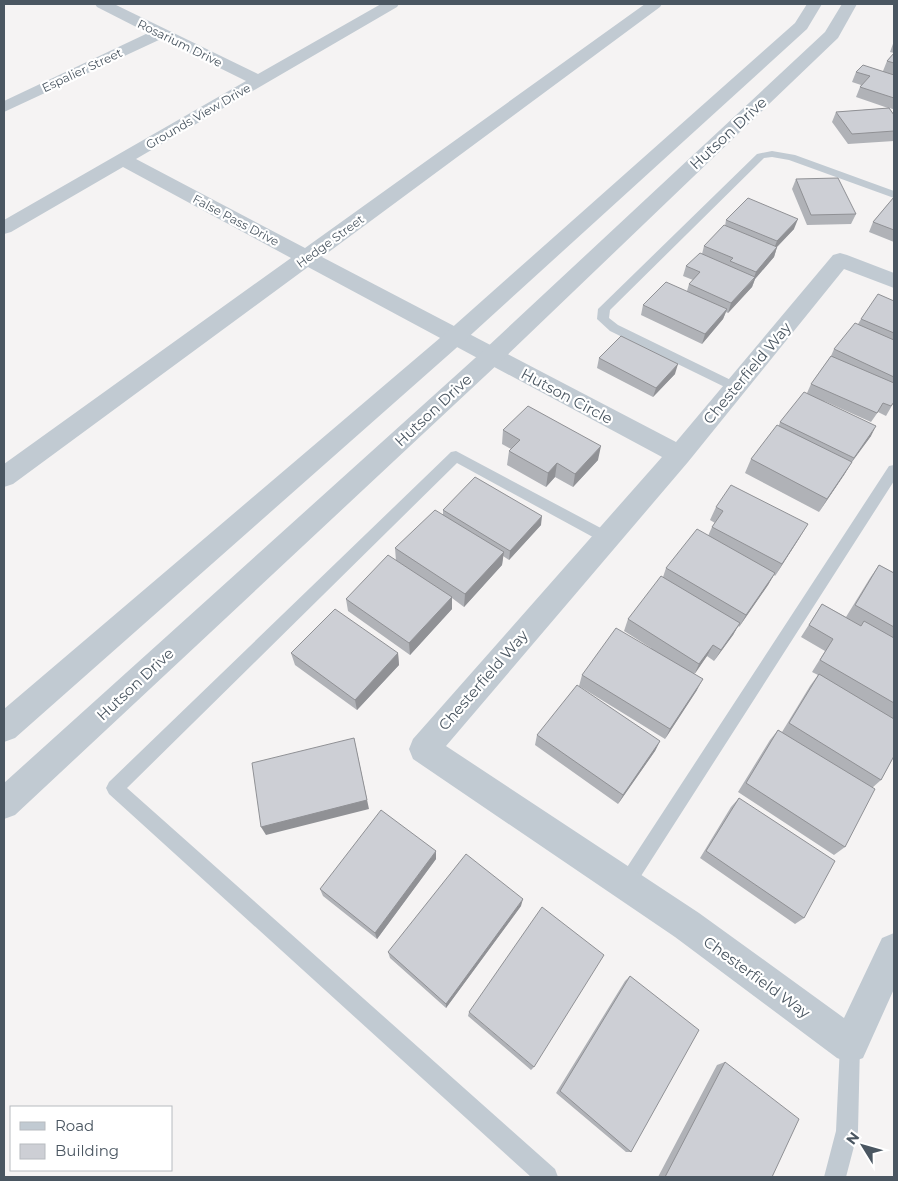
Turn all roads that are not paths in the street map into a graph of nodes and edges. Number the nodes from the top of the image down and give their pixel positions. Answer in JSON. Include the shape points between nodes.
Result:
{"nodes":[{"id":1,"x":102,"y":4,"type":"edge"},
{"id":2,"x":392,"y":4,"type":"edge"},
{"id":3,"x":655,"y":4,"type":"edge"},
{"id":4,"x":814,"y":4,"type":"edge"},
{"id":5,"x":849,"y":4,"type":"edge"},
{"id":6,"x":161,"y":33,"type":"junction"},
{"id":7,"x":258,"y":81,"type":"junction"},
{"id":8,"x":4,"y":108,"type":"edge"},
{"id":9,"x":122,"y":160,"type":"junction"},
{"id":10,"x":894,"y":195,"type":"edge"},
{"id":11,"x":4,"y":228,"type":"edge"},
{"id":12,"x":307,"y":258,"type":"junction"},
{"id":13,"x":894,"y":281,"type":"edge"},
{"id":14,"x":455,"y":337,"type":"junction"},
{"id":15,"x":492,"y":356,"type":"junction"},
{"id":16,"x":735,"y":387,"type":"junction"},
{"id":17,"x":679,"y":455,"type":"junction"},
{"id":18,"x":894,"y":470,"type":"edge"},
{"id":19,"x":4,"y":477,"type":"edge"},
{"id":20,"x":607,"y":538,"type":"junction"},
{"id":21,"x":4,"y":728,"type":"edge"},
{"id":22,"x":4,"y":804,"type":"edge"},
{"id":23,"x":626,"y":884,"type":"junction"},
{"id":24,"x":894,"y":950,"type":"edge"},
{"id":25,"x":850,"y":1045,"type":"junction"},
{"id":26,"x":548,"y":1177,"type":"edge"},
{"id":27,"x":835,"y":1177,"type":"edge"}],
"edges":[{"from":1,"to":6,"type":"street","name":"Rosarium Drive"},
{"from":2,"to":7,"type":"street","name":"Grounds View Drive"},
{"from":3,"to":12,"type":"street","name":"Hedge Street"},
{"from":4,"to":14,"type":"street","name":"Hutson Drive","via":[[801,26]]},
{"from":5,"to":15,"type":"street","name":"Hutson Drive","via":[[832,35]]},
{"from":6,"to":7,"type":"street","name":"Rosarium Drive"},
{"from":6,"to":8,"type":"street","name":"Espalier Street"},
{"from":7,"to":9,"type":"street","name":"Grounds View Drive"},
{"from":9,"to":11,"type":"street","name":"Grounds View Drive"},
{"from":9,"to":12,"type":"street","name":"False Pass Drive"},
{"from":10,"to":16,"type":"lane","via":[[791,157],[761,156],[604,309],[603,319],[614,328]]},
{"from":12,"to":14,"type":"street","name":"False Pass Drive"},
{"from":12,"to":19,"type":"street","name":"Hedge Street"},
{"from":13,"to":16,"type":"street","name":"Chesterfield Way","via":[[840,260]]},
{"from":14,"to":15,"type":"street","name":"Hutson Circle"},
{"from":14,"to":21,"type":"street","name":"Hutson Drive"},
{"from":15,"to":17,"type":"street","name":"Hutson Circle"},
{"from":15,"to":22,"type":"street","name":"Hutson Drive"},
{"from":16,"to":17,"type":"street","name":"Chesterfield Way"},
{"from":17,"to":20,"type":"street","name":"Chesterfield Way"},
{"from":18,"to":23,"type":"lane"},
{"from":20,"to":23,"type":"street","name":"Chesterfield Way","via":[[424,749]]},
{"from":20,"to":26,"type":"lane","via":[[456,456],[115,788]]},
{"from":23,"to":25,"type":"street","name":"Chesterfield Way"},
{"from":24,"to":25,"type":"street"},
{"from":25,"to":27,"type":"lane","via":[[847,1131]]}]}
